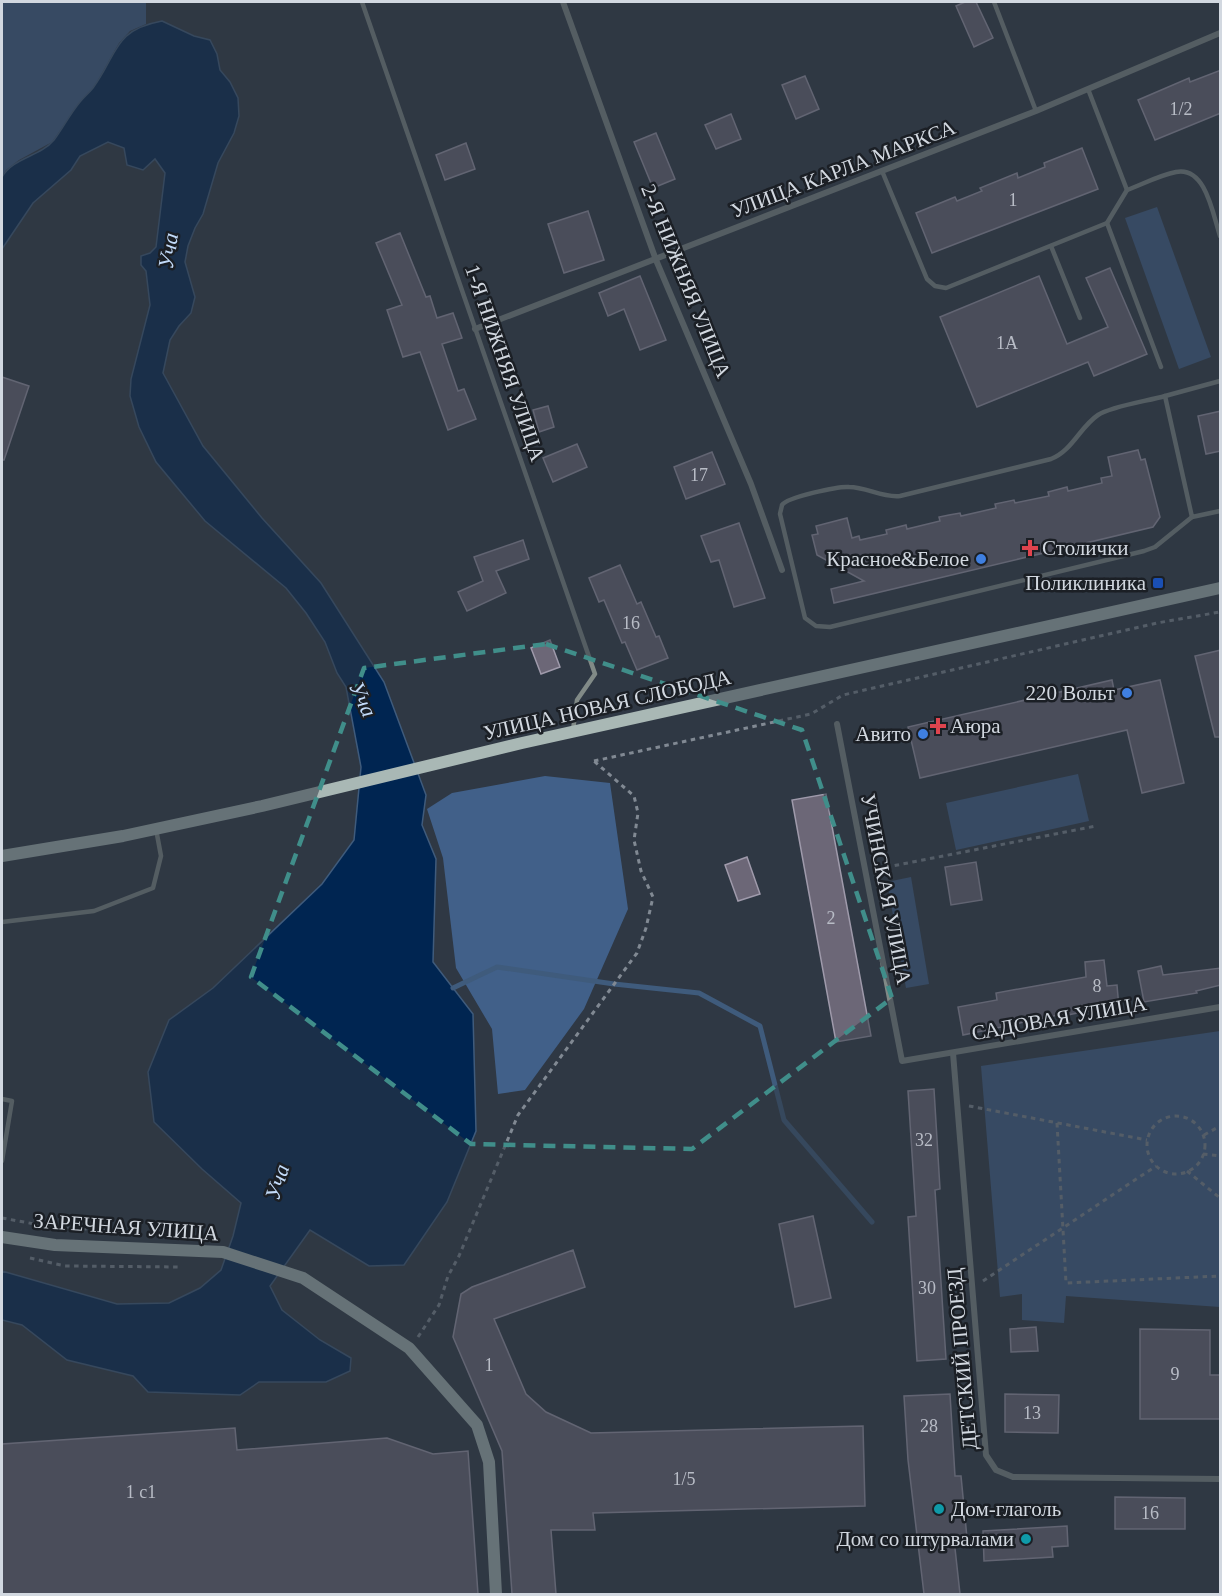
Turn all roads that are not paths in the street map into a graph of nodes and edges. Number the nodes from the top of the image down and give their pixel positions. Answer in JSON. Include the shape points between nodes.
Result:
{"nodes":[{"id":1,"x":362,"y":2,"type":"edge"},
{"id":2,"x":563,"y":2,"type":"edge"},
{"id":3,"x":994,"y":2,"type":"edge"},
{"id":4,"x":1221,"y":33,"type":"edge"},
{"id":5,"x":1088,"y":89,"type":"junction"},
{"id":6,"x":1036,"y":111,"type":"junction"},
{"id":7,"x":882,"y":171,"type":"junction"},
{"id":8,"x":1127,"y":190,"type":"junction"},
{"id":9,"x":1107,"y":223,"type":"junction"},
{"id":10,"x":1221,"y":236,"type":"edge"},
{"id":11,"x":1051,"y":246,"type":"junction"},
{"id":12,"x":656,"y":260,"type":"junction"},
{"id":13,"x":1080,"y":318,"type":"dead end"},
{"id":14,"x":475,"y":329,"type":"junction"},
{"id":15,"x":1161,"y":367,"type":"dead end"},
{"id":16,"x":1221,"y":381,"type":"edge"},
{"id":17,"x":1166,"y":396,"type":"junction"},
{"id":18,"x":1221,"y":511,"type":"edge"},
{"id":19,"x":1192,"y":517,"type":"junction"},
{"id":20,"x":782,"y":570,"type":"dead end"},
{"id":21,"x":1221,"y":588,"type":"edge"},
{"id":22,"x":837,"y":724,"type":"dead end"},
{"id":23,"x":572,"y":733,"type":"junction"},
{"id":24,"x":156,"y":828,"type":"junction"},
{"id":25,"x":2,"y":856,"type":"edge"},
{"id":26,"x":2,"y":922,"type":"edge"},
{"id":27,"x":1221,"y":1007,"type":"edge"},
{"id":28,"x":953,"y":1053,"type":"junction"},
{"id":29,"x":902,"y":1061,"type":"joint"},
{"id":30,"x":2,"y":1100,"type":"edge"},
{"id":31,"x":2,"y":1161,"type":"edge"},
{"id":32,"x":2,"y":1237,"type":"edge"},
{"id":33,"x":1221,"y":1479,"type":"edge"},
{"id":34,"x":496,"y":1594,"type":"edge"}],
"edges":[{"from":1,"to":14,"type":"lane","name":"1-Я НИЖНЯЯ УЛИЦА"},
{"from":2,"to":12,"type":"street","name":"2-Я НИЖНЯЯ УЛИЦА"},
{"from":3,"to":6,"type":"lane"},
{"from":4,"to":5,"type":"street","name":"УЛИЦА КАРЛА МАРКСА"},
{"from":5,"to":6,"type":"street","name":"УЛИЦА КАРЛА МАРКСА"},
{"from":5,"to":8,"type":"lane"},
{"from":6,"to":7,"type":"street","name":"УЛИЦА КАРЛА МАРКСА"},
{"from":7,"to":11,"type":"lane","via":[[927,279],[935,286],[946,288]]},
{"from":7,"to":12,"type":"street","name":"УЛИЦА КАРЛА МАРКСА"},
{"from":8,"to":9,"type":"lane"},
{"from":8,"to":10,"type":"lane","via":[[1178,171],[1193,174],[1203,183]]},
{"from":9,"to":11,"type":"lane"},
{"from":9,"to":15,"type":"lane"},
{"from":11,"to":13,"type":"lane"},
{"from":12,"to":14,"type":"street","name":"УЛИЦА КАРЛА МАРКСА"},
{"from":12,"to":20,"type":"street","name":"2-Я НИЖНЯЯ УЛИЦА","via":[[751,484]]},
{"from":14,"to":23,"type":"lane","name":"1-Я НИЖНЯЯ УЛИЦА","via":[[596,674],[577,700]]},
{"from":16,"to":17,"type":"lane"},
{"from":17,"to":19,"type":"lane"},
{"from":17,"to":19,"type":"lane","via":[[1101,413],[1066,450],[1051,459],[900,496],[841,487],[789,500],[780,514],[806,618],[816,626],[830,627],[1144,551],[1155,547]]},
{"from":18,"to":19,"type":"lane"},
{"from":21,"to":23,"type":"main road","name":"УЛИЦА НОВАЯ СЛОБОДА"},
{"from":22,"to":29,"type":"street","name":"УЧИНСКАЯ УЛИЦА"},
{"from":23,"to":24,"type":"main road","name":"УЛИЦА НОВАЯ СЛОБОДА"},
{"from":24,"to":25,"type":"main road","name":"УЛИЦА НОВАЯ СЛОБОДА"},
{"from":24,"to":26,"type":"lane","via":[[161,856],[153,888],[94,911]]},
{"from":27,"to":28,"type":"street","name":"САДОВАЯ УЛИЦА"},
{"from":28,"to":29,"type":"street","name":"САДОВАЯ УЛИЦА"},
{"from":28,"to":33,"type":"street","name":"ДЕТСКИЙ ПРОЕЗД","via":[[986,1455],[996,1470],[1013,1477]]},
{"from":30,"to":31,"type":"lane","via":[[12,1101]]},
{"from":32,"to":34,"type":"main road","name":"ЗАРЕЧНАЯ УЛИЦА","via":[[55,1245],[223,1252],[303,1278],[409,1348],[477,1425],[489,1462]]}]}
